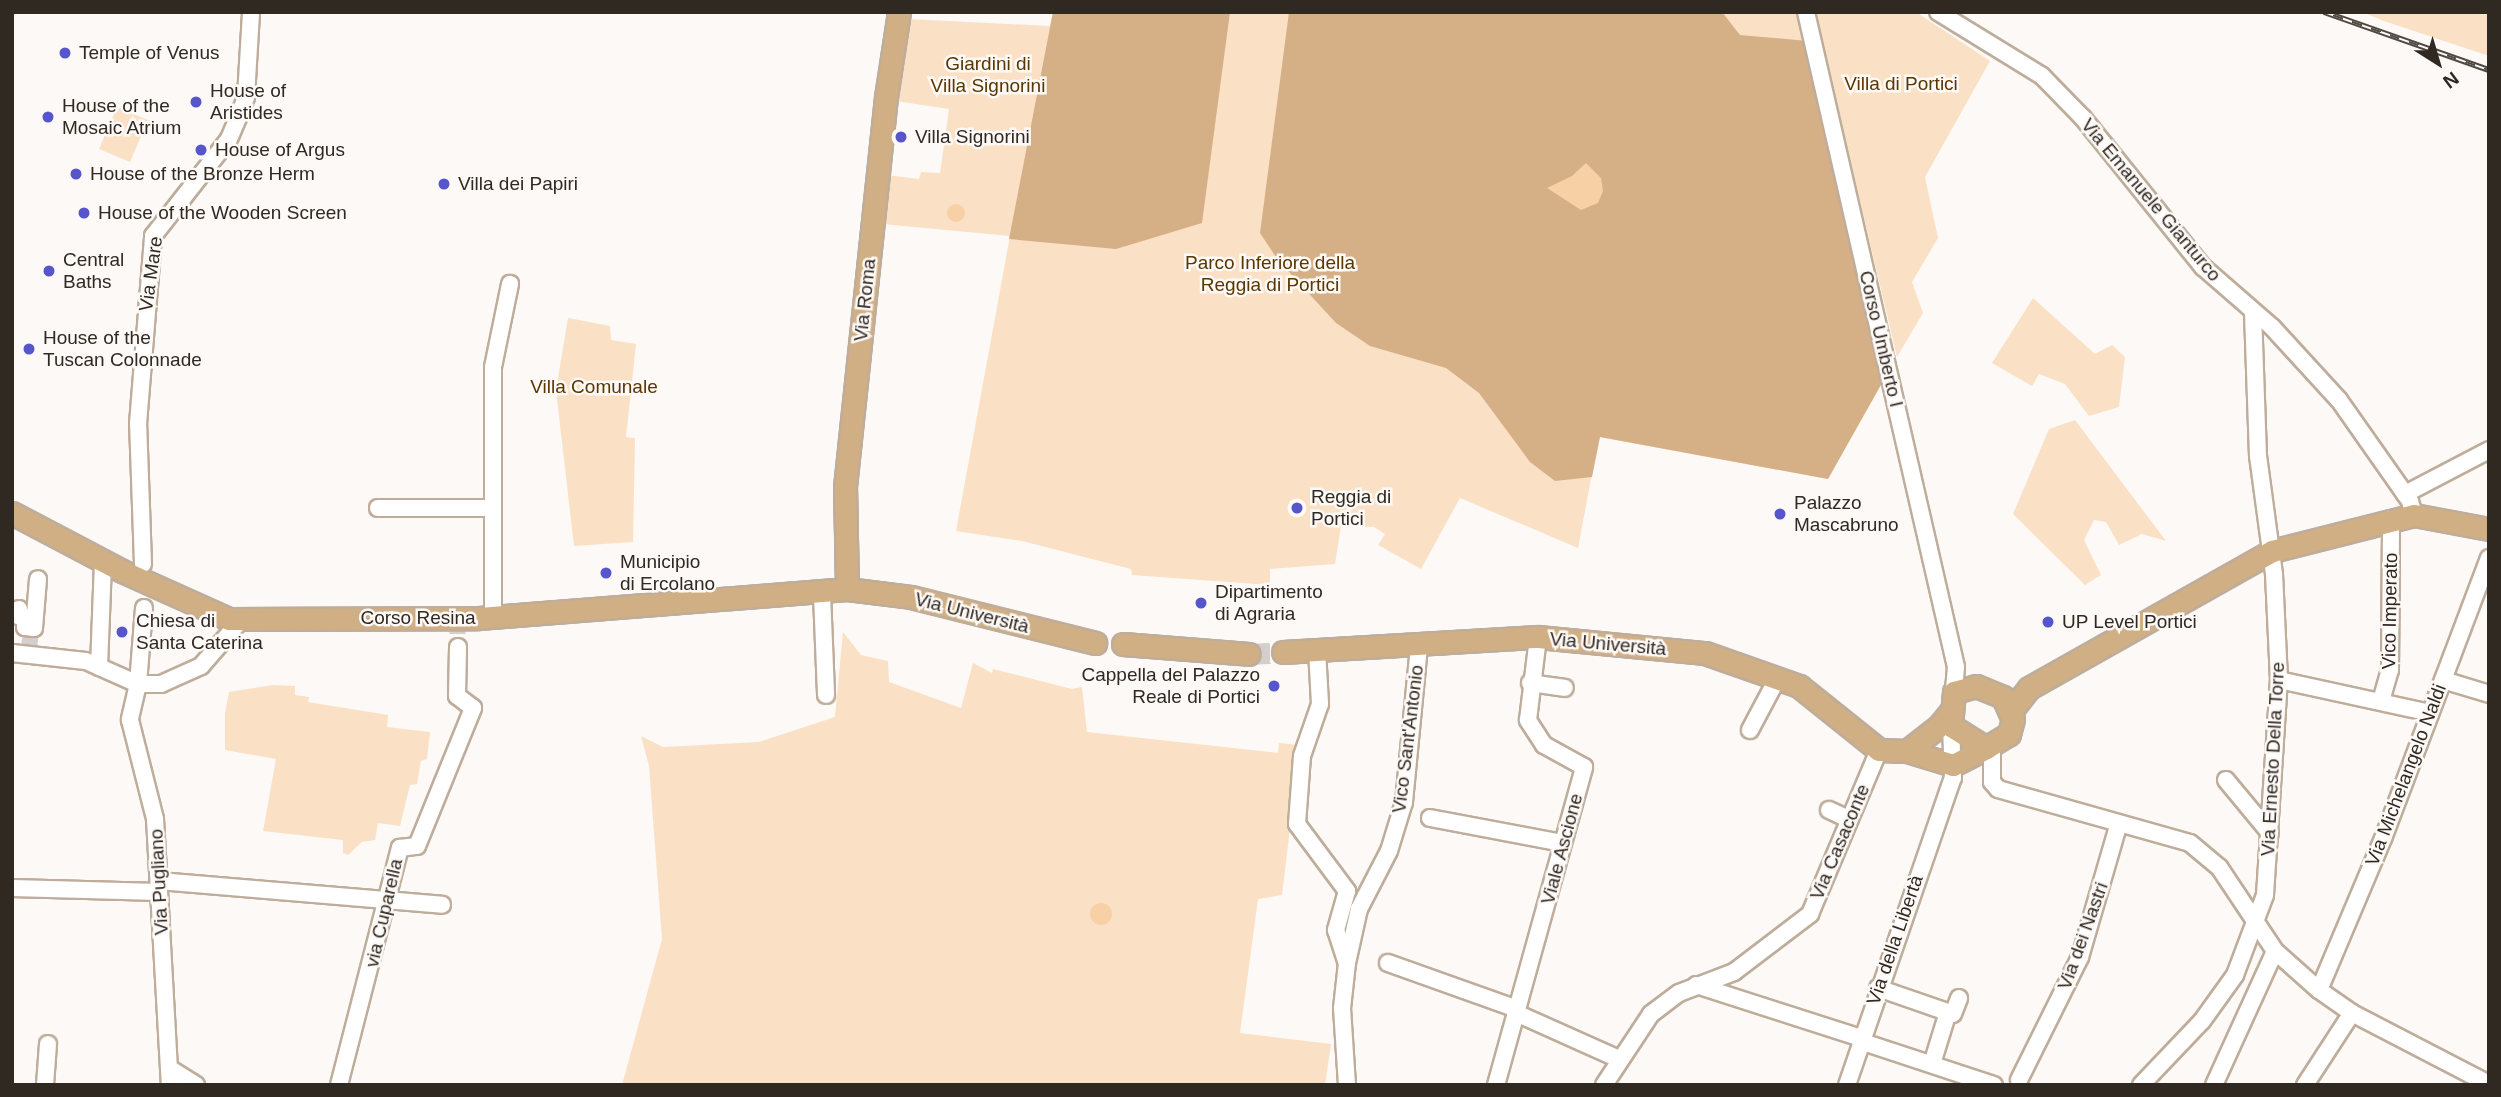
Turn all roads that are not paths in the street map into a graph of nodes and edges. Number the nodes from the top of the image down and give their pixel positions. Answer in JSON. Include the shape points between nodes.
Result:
{"nodes":[{"id":1,"x":251,"y":12,"type":"edge"},
{"id":2,"x":899,"y":12,"type":"edge"},
{"id":3,"x":1806,"y":12,"type":"edge"},
{"id":4,"x":1938,"y":12,"type":"edge"},
{"id":5,"x":510,"y":284,"type":"dead end"},
{"id":6,"x":2253,"y":312,"type":"junction"},
{"id":7,"x":2489,"y":450,"type":"edge"},
{"id":8,"x":2405,"y":494,"type":"junction"},
{"id":9,"x":378,"y":508,"type":"dead end"},
{"id":10,"x":492,"y":508,"type":"junction"},
{"id":11,"x":12,"y":513,"type":"edge"},
{"id":12,"x":2414,"y":515,"type":"junction"},
{"id":13,"x":2391,"y":519,"type":"junction"},
{"id":14,"x":2489,"y":529,"type":"edge"},
{"id":15,"x":2272,"y":551,"type":"junction"},
{"id":16,"x":2489,"y":558,"type":"edge"},
{"id":17,"x":103,"y":561,"type":"junction"},
{"id":18,"x":142,"y":564,"type":"dead end"},
{"id":19,"x":38,"y":579,"type":"dead end"},
{"id":20,"x":847,"y":589,"type":"junction"},
{"id":21,"x":821,"y":594,"type":"junction"},
{"id":22,"x":144,"y":608,"type":"dead end"},
{"id":23,"x":19,"y":609,"type":"dead end"},
{"id":24,"x":493,"y":617,"type":"junction"},
{"id":25,"x":240,"y":620,"type":"junction"},
{"id":26,"x":1538,"y":637,"type":"junction"},
{"id":27,"x":26,"y":643,"type":"edge"},
{"id":28,"x":1096,"y":643,"type":"dead end"},
{"id":29,"x":1123,"y":644,"type":"dead end"},
{"id":30,"x":1419,"y":645,"type":"junction"},
{"id":31,"x":458,"y":647,"type":"tunnel mouth"},
{"id":32,"x":1317,"y":650,"type":"junction"},
{"id":33,"x":1283,"y":652,"type":"tunnel mouth"},
{"id":34,"x":1249,"y":654,"type":"tunnel mouth"},
{"id":35,"x":99,"y":667,"type":"junction"},
{"id":36,"x":1777,"y":679,"type":"junction"},
{"id":37,"x":2279,"y":680,"type":"junction"},
{"id":38,"x":2443,"y":680,"type":"junction"},
{"id":39,"x":1530,"y":683,"type":"junction"},
{"id":40,"x":138,"y":684,"type":"junction"},
{"id":41,"x":1565,"y":688,"type":"dead end"},
{"id":42,"x":2029,"y":688,"type":"junction"},
{"id":43,"x":1997,"y":693,"type":"junction"},
{"id":44,"x":2489,"y":694,"type":"edge"},
{"id":45,"x":827,"y":695,"type":"dead end"},
{"id":46,"x":2381,"y":701,"type":"junction"},
{"id":47,"x":1957,"y":704,"type":"junction"},
{"id":48,"x":2011,"y":711,"type":"junction"},
{"id":49,"x":2430,"y":713,"type":"junction"},
{"id":50,"x":1750,"y":730,"type":"dead end"},
{"id":51,"x":1989,"y":748,"type":"junction"},
{"id":52,"x":1879,"y":750,"type":"junction"},
{"id":53,"x":1907,"y":751,"type":"junction"},
{"id":54,"x":1953,"y":765,"type":"junction"},
{"id":55,"x":2226,"y":780,"type":"dead end"},
{"id":56,"x":1829,"y":810,"type":"dead end"},
{"id":57,"x":1430,"y":818,"type":"dead end"},
{"id":58,"x":1849,"y":819,"type":"junction"},
{"id":59,"x":2118,"y":825,"type":"junction"},
{"id":60,"x":2270,"y":833,"type":"junction"},
{"id":61,"x":1562,"y":844,"type":"junction"},
{"id":62,"x":159,"y":887,"type":"junction"},
{"id":63,"x":12,"y":888,"type":"edge"},
{"id":64,"x":387,"y":900,"type":"junction"},
{"id":65,"x":442,"y":905,"type":"dead end"},
{"id":66,"x":2256,"y":924,"type":"junction"},
{"id":67,"x":2275,"y":951,"type":"junction"},
{"id":68,"x":1347,"y":963,"type":"junction"},
{"id":69,"x":1388,"y":963,"type":"dead end"},
{"id":70,"x":1696,"y":985,"type":"junction"},
{"id":71,"x":1878,"y":988,"type":"junction"},
{"id":72,"x":2319,"y":990,"type":"junction"},
{"id":73,"x":1959,"y":998,"type":"dead end"},
{"id":74,"x":1517,"y":1011,"type":"junction"},
{"id":75,"x":1948,"y":1012,"type":"junction"},
{"id":76,"x":2352,"y":1013,"type":"junction"},
{"id":77,"x":1860,"y":1039,"type":"junction"},
{"id":78,"x":48,"y":1044,"type":"dead end"},
{"id":79,"x":1619,"y":1059,"type":"junction"},
{"id":80,"x":1932,"y":1064,"type":"junction"},
{"id":81,"x":169,"y":1068,"type":"junction"},
{"id":82,"x":2020,"y":1080,"type":"dead end"},
{"id":83,"x":2489,"y":1084,"type":"edge"},
{"id":84,"x":45,"y":1085,"type":"edge"},
{"id":85,"x":170,"y":1085,"type":"edge"},
{"id":86,"x":196,"y":1085,"type":"edge"},
{"id":87,"x":339,"y":1085,"type":"edge"},
{"id":88,"x":1347,"y":1085,"type":"edge"},
{"id":89,"x":1496,"y":1085,"type":"edge"},
{"id":90,"x":1604,"y":1085,"type":"edge"},
{"id":91,"x":1847,"y":1085,"type":"edge"},
{"id":92,"x":1994,"y":1085,"type":"edge"},
{"id":93,"x":2141,"y":1085,"type":"edge"},
{"id":94,"x":2214,"y":1085,"type":"edge"},
{"id":95,"x":2305,"y":1085,"type":"edge"}],
"edges":[{"from":1,"to":18,"type":"street","name":"Via Mare","via":[[246,97],[239,118],[229,139],[153,236],[138,424]]},
{"from":2,"to":20,"type":"main road","name":"Via Roma","via":[[845,487]]},
{"from":3,"to":47,"type":"street","name":"Corso Umberto I","via":[[1956,667]]},
{"from":4,"to":6,"type":"street","name":"Via Emanuele Gianturco","via":[[2042,76],[2083,118],[2203,267]]},
{"from":5,"to":10,"type":"street","via":[[492,367]]},
{"from":6,"to":8,"type":"street","name":"Via Emanuele Gianturco","via":[[2339,400]]},
{"from":6,"to":15,"type":"street","name":"Via Ernesto Della Torre","via":[[2258,456]]},
{"from":7,"to":8,"type":"street"},
{"from":8,"to":12,"type":"street","name":"Via Emanuele Gianturco"},
{"from":9,"to":10,"type":"street"},
{"from":10,"to":24,"type":"street"},
{"from":11,"to":17,"type":"main road","name":"Corso Resina"},
{"from":12,"to":13,"type":"main road"},
{"from":12,"to":14,"type":"main road"},
{"from":13,"to":15,"type":"main road"},
{"from":13,"to":46,"type":"street","name":"Vico Imperato","via":[[2390,670]]},
{"from":15,"to":37,"type":"street","name":"Via Ernesto Della Torre"},
{"from":15,"to":42,"type":"main road"},
{"from":16,"to":38,"type":"street","name":"Via Michelangelo Naldi"},
{"from":17,"to":25,"type":"main road","name":"Corso Resina"},
{"from":17,"to":35,"type":"street"},
{"from":19,"to":27,"type":"street"},
{"from":20,"to":21,"type":"main road","name":"Corso Resina"},
{"from":20,"to":28,"type":"main road","name":"Via Università","via":[[911,597]]},
{"from":21,"to":24,"type":"main road","name":"Corso Resina"},
{"from":21,"to":45,"type":"street"},
{"from":22,"to":40,"type":"street","name":"Via Pugliano"},
{"from":23,"to":27,"type":"street","via":[[18,616],[25,617]]},
{"from":24,"to":25,"type":"main road","name":"Corso Resina"},
{"from":25,"to":40,"type":"street","via":[[237,630],[188,675],[162,684]]},
{"from":26,"to":30,"type":"main road","name":"Via Università"},
{"from":26,"to":36,"type":"main road","name":"Via Università","via":[[1705,653]]},
{"from":26,"to":39,"type":"street","name":"Viale Ascione"},
{"from":27,"to":35,"type":"street"},
{"from":29,"to":34,"type":"main road"},
{"from":30,"to":32,"type":"main road","name":"Via Università"},
{"from":30,"to":68,"type":"street","name":"Vico Sant'Antonio","via":[[1404,802],[1389,851],[1359,909]]},
{"from":31,"to":64,"type":"street","name":"via Cuparella","via":[[457,696],[473,708],[417,846],[400,848]]},
{"from":32,"to":33,"type":"main road","name":"Via Università"},
{"from":32,"to":68,"type":"street","via":[[1320,704],[1302,756],[1297,824],[1347,891],[1336,930]]},
{"from":35,"to":40,"type":"street"},
{"from":36,"to":50,"type":"street"},
{"from":36,"to":52,"type":"main road","name":"Via Università","via":[[1799,686]]},
{"from":37,"to":46,"type":"street"},
{"from":37,"to":60,"type":"street","name":"Via Ernesto Della Torre"},
{"from":38,"to":44,"type":"street"},
{"from":38,"to":49,"type":"street","name":"Via Michelangelo Naldi"},
{"from":39,"to":41,"type":"street"},
{"from":39,"to":61,"type":"street","name":"Viale Ascione","via":[[1528,720],[1533,728],[1544,745],[1584,767]]},
{"from":40,"to":62,"type":"street","name":"Via Pugliano","via":[[130,720],[155,819]]},
{"from":42,"to":43,"type":"main road"},
{"from":42,"to":48,"type":"main road"},
{"from":43,"to":47,"type":"main road"},
{"from":43,"to":48,"type":"main road"},
{"from":46,"to":49,"type":"street"},
{"from":47,"to":51,"type":"main road"},
{"from":47,"to":53,"type":"main road","via":[[1940,726]]},
{"from":47,"to":54,"type":"street","name":"Corso Umberto I"},
{"from":48,"to":51,"type":"main road","via":[[2009,734]]},
{"from":49,"to":72,"type":"street","name":"Via Michelangelo Naldi"},
{"from":51,"to":54,"type":"main road"},
{"from":51,"to":59,"type":"street","via":[[1992,782],[1998,789]]},
{"from":52,"to":53,"type":"main road"},
{"from":52,"to":58,"type":"street","name":"Via Casaconte"},
{"from":53,"to":54,"type":"main road"},
{"from":54,"to":71,"type":"street","name":"Via della Libertà"},
{"from":55,"to":60,"type":"street"},
{"from":56,"to":58,"type":"street"},
{"from":57,"to":61,"type":"street"},
{"from":58,"to":70,"type":"street","name":"Via Casaconte","via":[[1810,914],[1734,972]]},
{"from":59,"to":66,"type":"street","via":[[2190,843],[2219,867]]},
{"from":59,"to":82,"type":"street","name":"Via dei Nastri","via":[[2080,957]]},
{"from":60,"to":66,"type":"street","name":"Via Ernesto Della Torre","via":[[2265,895]]},
{"from":61,"to":74,"type":"street","name":"Viale Ascione"},
{"from":62,"to":63,"type":"street"},
{"from":62,"to":64,"type":"street"},
{"from":62,"to":81,"type":"street","name":"Via Pugliano"},
{"from":64,"to":65,"type":"street"},
{"from":64,"to":87,"type":"street","name":"via Cuparella"},
{"from":66,"to":67,"type":"street"},
{"from":66,"to":93,"type":"street","name":"Via Ernesto Della Torre","via":[[2235,975],[2202,1021]]},
{"from":67,"to":72,"type":"street"},
{"from":67,"to":94,"type":"street"},
{"from":68,"to":88,"type":"street","name":"Vico Sant'Antonio","via":[[1342,1008]]},
{"from":69,"to":74,"type":"street"},
{"from":70,"to":77,"type":"street"},
{"from":70,"to":79,"type":"street","name":"Via Casaconte","via":[[1651,1014]]},
{"from":71,"to":75,"type":"street"},
{"from":71,"to":77,"type":"street","name":"Via della Libertà"},
{"from":72,"to":76,"type":"street"},
{"from":73,"to":75,"type":"street","via":[[1954,1014]]},
{"from":74,"to":79,"type":"street"},
{"from":74,"to":89,"type":"street","name":"Viale Ascione"},
{"from":75,"to":80,"type":"street"},
{"from":76,"to":83,"type":"street"},
{"from":76,"to":95,"type":"street"},
{"from":77,"to":80,"type":"street"},
{"from":77,"to":91,"type":"street","name":"Via della Libertà"},
{"from":78,"to":84,"type":"street"},
{"from":79,"to":90,"type":"street","name":"Via Casaconte"},
{"from":80,"to":92,"type":"street"},
{"from":81,"to":85,"type":"street","name":"Via Pugliano"},
{"from":81,"to":86,"type":"street"}]}
